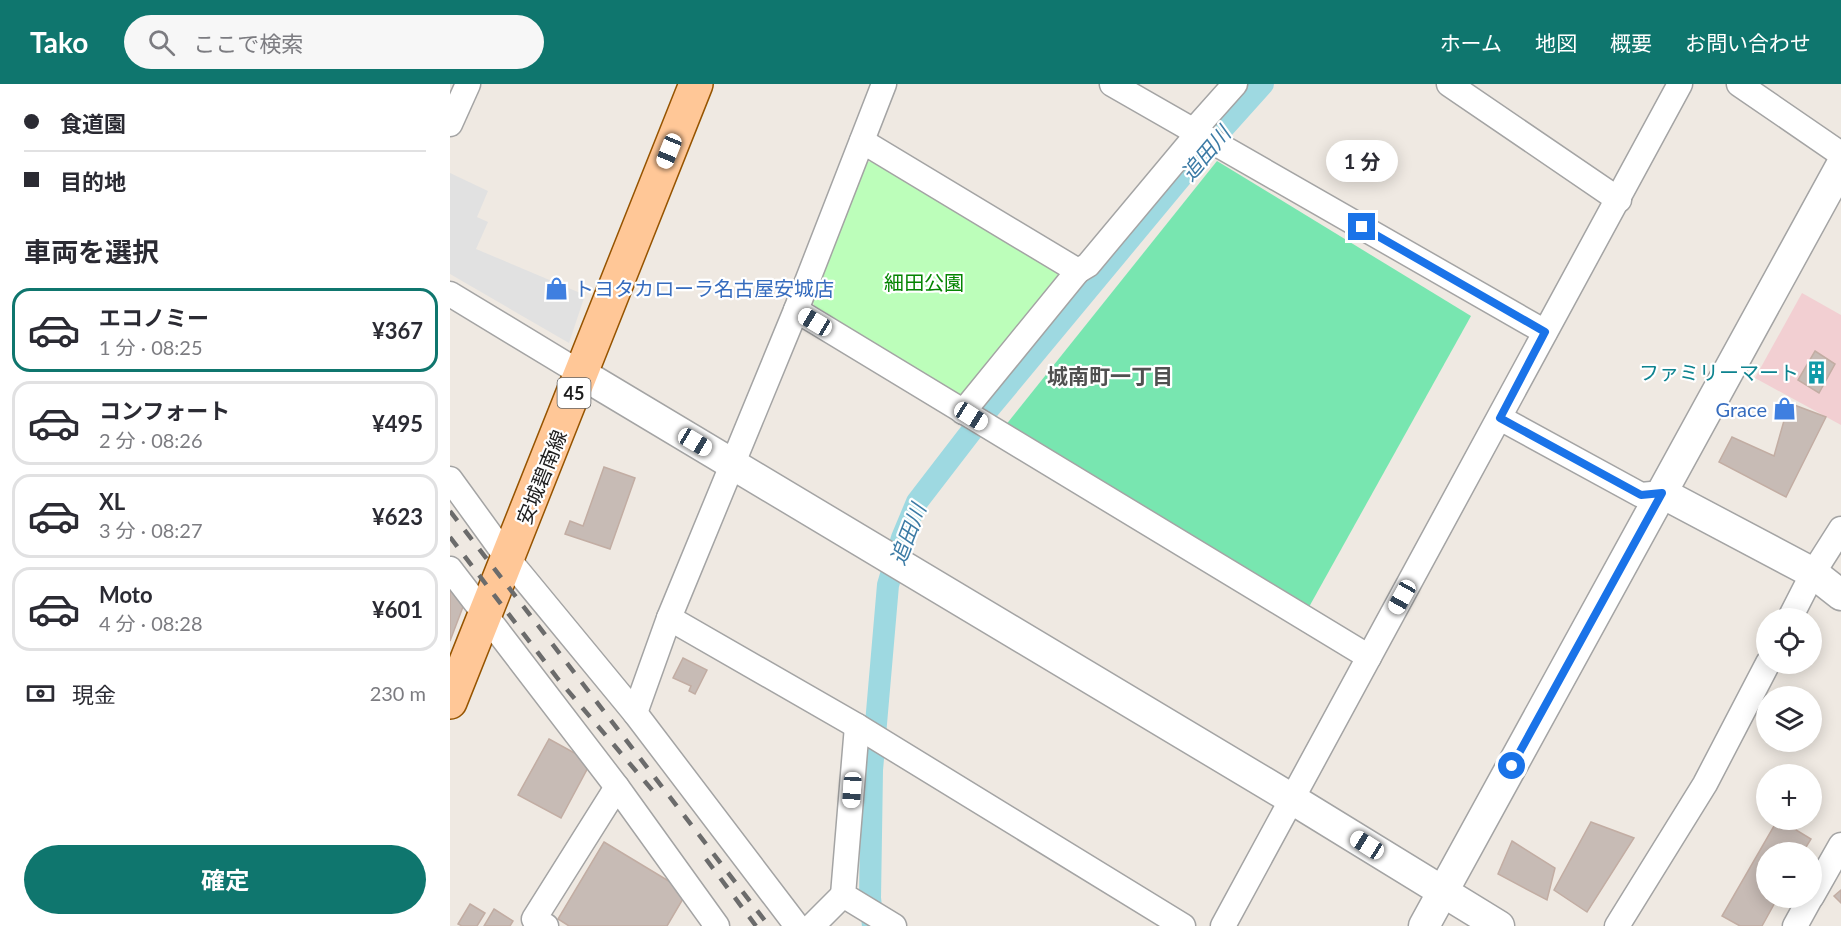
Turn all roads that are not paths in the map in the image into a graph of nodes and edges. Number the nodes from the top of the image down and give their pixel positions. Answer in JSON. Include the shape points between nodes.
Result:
{"nodes":[{"id":1,"x":468,"y":84,"type":"edge"},
{"id":2,"x":696,"y":84,"type":"edge"},
{"id":3,"x":884,"y":84,"type":"edge"},
{"id":4,"x":1112,"y":84,"type":"edge"},
{"id":5,"x":1235,"y":84,"type":"edge"},
{"id":6,"x":1449,"y":84,"type":"edge"},
{"id":7,"x":1680,"y":84,"type":"edge"},
{"id":8,"x":1739,"y":84,"type":"edge"},
{"id":9,"x":450,"y":124,"type":"edge"},
{"id":10,"x":1206,"y":137,"type":"junction"},
{"id":11,"x":862,"y":141,"type":"junction"},
{"id":12,"x":1841,"y":154,"type":"edge"},
{"id":13,"x":1841,"y":166,"type":"edge"},
{"id":14,"x":1619,"y":200,"type":"junction"},
{"id":15,"x":1078,"y":271,"type":"junction"},
{"id":16,"x":450,"y":294,"type":"edge"},
{"id":17,"x":796,"y":310,"type":"junction"},
{"id":18,"x":1545,"y":332,"type":"junction"},
{"id":19,"x":582,"y":374,"type":"junction"},
{"id":20,"x":973,"y":418,"type":"junction"},
{"id":21,"x":1500,"y":418,"type":"junction"},
{"id":22,"x":733,"y":465,"type":"junction"},
{"id":23,"x":450,"y":479,"type":"edge"},
{"id":24,"x":1662,"y":493,"type":"junction"},
{"id":25,"x":1841,"y":529,"type":"edge"},
{"id":26,"x":508,"y":559,"type":"junction"},
{"id":27,"x":450,"y":569,"type":"edge"},
{"id":28,"x":1813,"y":573,"type":"junction"},
{"id":29,"x":1841,"y":595,"type":"edge"},
{"id":30,"x":1795,"y":608,"type":"edge"},
{"id":31,"x":484,"y":613,"type":"junction"},
{"id":32,"x":669,"y":618,"type":"junction"},
{"id":33,"x":1369,"y":657,"type":"junction"},
{"id":34,"x":1762,"y":674,"type":"edge"},
{"id":35,"x":450,"y":702,"type":"edge"},
{"id":36,"x":635,"y":712,"type":"junction"},
{"id":37,"x":869,"y":733,"type":"junction"},
{"id":38,"x":617,"y":787,"type":"junction"},
{"id":39,"x":1293,"y":799,"type":"junction"},
{"id":40,"x":1841,"y":845,"type":"edge"},
{"id":41,"x":1822,"y":878,"type":"edge"},
{"id":42,"x":1442,"y":891,"type":"junction"},
{"id":43,"x":1805,"y":908,"type":"edge"},
{"id":44,"x":870,"y":912,"type":"edge"},
{"id":45,"x":536,"y":924,"type":"edge"},
{"id":46,"x":717,"y":926,"type":"edge"},
{"id":47,"x":797,"y":926,"type":"edge"},
{"id":48,"x":812,"y":926,"type":"edge"},
{"id":49,"x":1183,"y":926,"type":"edge"},
{"id":50,"x":1223,"y":926,"type":"edge"},
{"id":51,"x":1424,"y":926,"type":"edge"},
{"id":52,"x":1499,"y":926,"type":"edge"},
{"id":53,"x":1617,"y":926,"type":"edge"},
{"id":54,"x":1794,"y":926,"type":"edge"}],
"edges":[{"from":1,"to":9,"type":"street"},
{"from":2,"to":19,"type":"main road","name":"安城碧南線","number":"45"},
{"from":3,"to":11,"type":"street"},
{"from":4,"to":10,"type":"street"},
{"from":5,"to":10,"type":"street"},
{"from":6,"to":14,"type":"street"},
{"from":7,"to":14,"type":"street"},
{"from":8,"to":12,"type":"street"},
{"from":10,"to":15,"type":"street","via":[[1190,142],[1088,265]]},
{"from":10,"to":18,"type":"street"},
{"from":11,"to":15,"type":"street"},
{"from":11,"to":17,"type":"street"},
{"from":13,"to":24,"type":"street"},
{"from":14,"to":18,"type":"street"},
{"from":15,"to":20,"type":"street"},
{"from":16,"to":19,"type":"street"},
{"from":17,"to":20,"type":"street"},
{"from":17,"to":22,"type":"street"},
{"from":18,"to":21,"type":"street"},
{"from":19,"to":22,"type":"street"},
{"from":19,"to":26,"type":"main road","name":"安城碧南線","number":"45"},
{"from":20,"to":33,"type":"street"},
{"from":21,"to":24,"type":"street","via":[[1641,495]]},
{"from":21,"to":33,"type":"street"},
{"from":22,"to":32,"type":"street"},
{"from":22,"to":39,"type":"street"},
{"from":23,"to":26,"type":"street"},
{"from":24,"to":28,"type":"street"},
{"from":24,"to":42,"type":"street"},
{"from":25,"to":28,"type":"street"},
{"from":26,"to":31,"type":"main road","name":"安城碧南線","number":"45"},
{"from":26,"to":36,"type":"street"},
{"from":27,"to":31,"type":"street"},
{"from":28,"to":29,"type":"street"},
{"from":28,"to":30,"type":"street"},
{"from":31,"to":35,"type":"main road","name":"安城碧南線","number":"45"},
{"from":31,"to":38,"type":"street"},
{"from":32,"to":36,"type":"street"},
{"from":32,"to":37,"type":"street"},
{"from":33,"to":39,"type":"street"},
{"from":34,"to":53,"type":"street","via":[[1705,784]]},
{"from":36,"to":47,"type":"street"},
{"from":37,"to":44,"type":"street"},
{"from":37,"to":49,"type":"street"},
{"from":38,"to":45,"type":"street"},
{"from":38,"to":46,"type":"street"},
{"from":39,"to":42,"type":"street"},
{"from":39,"to":50,"type":"street"},
{"from":40,"to":41,"type":"street"},
{"from":42,"to":51,"type":"street"},
{"from":42,"to":52,"type":"street"},
{"from":43,"to":54,"type":"street"},
{"from":44,"to":48,"type":"street"}]}
